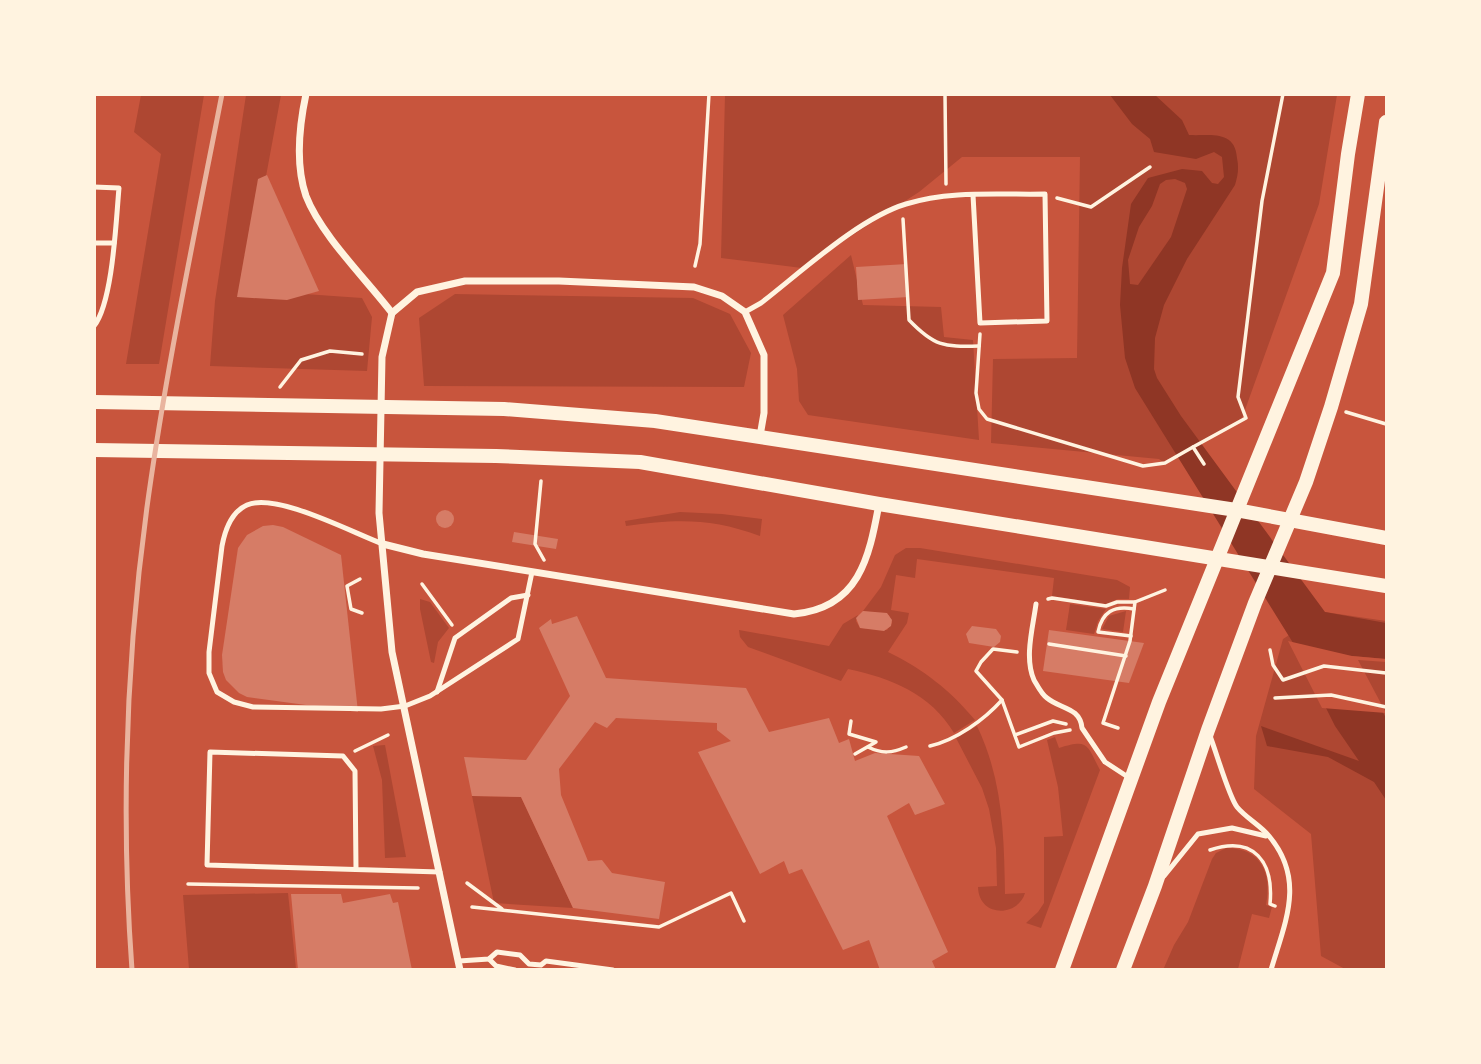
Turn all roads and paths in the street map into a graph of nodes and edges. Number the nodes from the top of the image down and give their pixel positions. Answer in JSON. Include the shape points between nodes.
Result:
{"nodes":[{"id":1,"x":306,"y":94,"type":"edge"},
{"id":2,"x":709,"y":94,"type":"edge"},
{"id":3,"x":945,"y":94,"type":"edge"},
{"id":4,"x":1283,"y":94,"type":"edge"},
{"id":5,"x":1358,"y":94,"type":"edge"},
{"id":6,"x":1387,"y":122,"type":"edge"},
{"id":7,"x":1150,"y":167,"type":"dead end"},
{"id":8,"x":94,"y":187,"type":"edge"},
{"id":9,"x":1045,"y":194,"type":"junction"},
{"id":10,"x":973,"y":195,"type":"junction"},
{"id":11,"x":946,"y":197,"type":"junction"},
{"id":12,"x":902,"y":205,"type":"junction"},
{"id":13,"x":94,"y":243,"type":"edge"},
{"id":14,"x":114,"y":243,"type":"junction"},
{"id":15,"x":695,"y":266,"type":"dead end"},
{"id":16,"x":744,"y":312,"type":"junction"},
{"id":17,"x":392,"y":313,"type":"junction"},
{"id":18,"x":980,"y":323,"type":"junction"},
{"id":19,"x":94,"y":326,"type":"edge"},
{"id":20,"x":979,"y":346,"type":"junction"},
{"id":21,"x":362,"y":354,"type":"dead end"},
{"id":22,"x":280,"y":387,"type":"dead end"},
{"id":23,"x":94,"y":402,"type":"edge"},
{"id":24,"x":1331,"y":407,"type":"junction"},
{"id":25,"x":1387,"y":424,"type":"edge"},
{"id":26,"x":760,"y":436,"type":"junction"},
{"id":27,"x":1193,"y":447,"type":"junction"},
{"id":28,"x":94,"y":450,"type":"edge"},
{"id":29,"x":1204,"y":464,"type":"dead end"},
{"id":30,"x":541,"y":481,"type":"dead end"},
{"id":31,"x":879,"y":504,"type":"junction"},
{"id":32,"x":1236,"y":510,"type":"junction"},
{"id":33,"x":1290,"y":520,"type":"junction"},
{"id":34,"x":1387,"y":538,"type":"edge"},
{"id":35,"x":383,"y":544,"type":"junction"},
{"id":36,"x":535,"y":544,"type":"dead end"},
{"id":37,"x":1217,"y":558,"type":"junction"},
{"id":38,"x":1269,"y":568,"type":"junction"},
{"id":39,"x":533,"y":572,"type":"junction"},
{"id":40,"x":360,"y":579,"type":"dead end"},
{"id":41,"x":422,"y":584,"type":"dead end"},
{"id":42,"x":1387,"y":586,"type":"edge"},
{"id":43,"x":1166,"y":590,"type":"dead end"},
{"id":44,"x":528,"y":595,"type":"junction"},
{"id":45,"x":1135,"y":602,"type":"junction"},
{"id":46,"x":1036,"y":604,"type":"joint"},
{"id":47,"x":1134,"y":608,"type":"junction"},
{"id":48,"x":362,"y":613,"type":"dead end"},
{"id":49,"x":454,"y":628,"type":"dead end"},
{"id":50,"x":1131,"y":636,"type":"junction"},
{"id":51,"x":1049,"y":644,"type":"dead end"},
{"id":52,"x":1270,"y":650,"type":"dead end"},
{"id":53,"x":1030,"y":653,"type":"junction"},
{"id":54,"x":1126,"y":656,"type":"junction"},
{"id":55,"x":1387,"y":673,"type":"edge"},
{"id":56,"x":436,"y":692,"type":"junction"},
{"id":57,"x":1275,"y":698,"type":"dead end"},
{"id":58,"x":1002,"y":701,"type":"junction"},
{"id":59,"x":405,"y":706,"type":"junction"},
{"id":60,"x":1387,"y":707,"type":"edge"},
{"id":61,"x":851,"y":721,"type":"dead end"},
{"id":62,"x":1109,"y":725,"type":"junction"},
{"id":63,"x":1082,"y":728,"type":"junction"},
{"id":64,"x":1118,"y":728,"type":"dead end"},
{"id":65,"x":1208,"y":730,"type":"junction"},
{"id":66,"x":388,"y":735,"type":"dead end"},
{"id":67,"x":1015,"y":735,"type":"junction"},
{"id":68,"x":1090,"y":740,"type":"junction"},
{"id":69,"x":930,"y":746,"type":"dead end"},
{"id":70,"x":868,"y":747,"type":"junction"},
{"id":71,"x":906,"y":747,"type":"dead end"},
{"id":72,"x":855,"y":754,"type":"dead end"},
{"id":73,"x":343,"y":756,"type":"junction"},
{"id":74,"x":1132,"y":780,"type":"junction"},
{"id":75,"x":1269,"y":836,"type":"junction"},
{"id":76,"x":1210,"y":850,"type":"dead end"},
{"id":77,"x":356,"y":869,"type":"junction"},
{"id":78,"x":440,"y":872,"type":"junction"},
{"id":79,"x":467,"y":883,"type":"dead end"},
{"id":80,"x":188,"y":884,"type":"dead end"},
{"id":81,"x":1155,"y":886,"type":"junction"},
{"id":82,"x":418,"y":888,"type":"dead end"},
{"id":83,"x":472,"y":907,"type":"dead end"},
{"id":84,"x":503,"y":910,"type":"junction"},
{"id":85,"x":1289,"y":910,"type":"junction"},
{"id":86,"x":744,"y":921,"type":"dead end"},
{"id":87,"x":489,"y":959,"type":"junction"},
{"id":88,"x":529,"y":964,"type":"junction"},
{"id":89,"x":460,"y":965,"type":"edge"},
{"id":90,"x":540,"y":967,"type":"edge"},
{"id":91,"x":518,"y":970,"type":"edge"},
{"id":92,"x":613,"y":970,"type":"edge"},
{"id":93,"x":1062,"y":970,"type":"edge"},
{"id":94,"x":1123,"y":970,"type":"edge"},
{"id":95,"x":1271,"y":970,"type":"edge"}],
"edges":[{"from":1,"to":17,"type":"street","via":[[299,151],[306,196],[327,232]]},
{"from":2,"to":15,"type":"path"},
{"from":3,"to":11,"type":"path"},
{"from":4,"to":27,"type":"path","via":[[1262,201],[1238,397],[1246,418]]},
{"from":5,"to":32,"type":"main road","via":[[1333,273]]},
{"from":6,"to":24,"type":"main road","via":[[1361,304]]},
{"from":7,"to":9,"type":"path","via":[[1091,208]]},
{"from":8,"to":14,"type":"lane","via":[[119,188]]},
{"from":9,"to":10,"type":"lane"},
{"from":9,"to":18,"type":"lane","via":[[1047,321]]},
{"from":10,"to":11,"type":"lane"},
{"from":10,"to":18,"type":"lane"},
{"from":11,"to":12,"type":"lane"},
{"from":12,"to":16,"type":"lane","via":[[866,222]]},
{"from":12,"to":20,"type":"path","via":[[909,320],[924,335],[947,346]]},
{"from":13,"to":14,"type":"lane"},
{"from":14,"to":19,"type":"lane","via":[[101,317]]},
{"from":16,"to":17,"type":"street","via":[[722,296],[694,287],[465,281],[417,292]]},
{"from":16,"to":26,"type":"street","via":[[764,355]]},
{"from":17,"to":35,"type":"street","via":[[381,376]]},
{"from":18,"to":20,"type":"path"},
{"from":20,"to":27,"type":"path","via":[[976,393],[979,410],[987,419],[1143,466],[1165,463]]},
{"from":21,"to":22,"type":"path","via":[[330,351],[301,360]]},
{"from":23,"to":26,"type":"main road","via":[[504,409],[655,421]]},
{"from":24,"to":25,"type":"path"},
{"from":24,"to":33,"type":"main road"},
{"from":26,"to":32,"type":"main road"},
{"from":27,"to":29,"type":"path"},
{"from":28,"to":31,"type":"main road","via":[[640,462]]},
{"from":30,"to":36,"type":"path"},
{"from":31,"to":37,"type":"main road"},
{"from":31,"to":39,"type":"street","via":[[871,548],[861,572],[844,594],[811,613]]},
{"from":32,"to":33,"type":"main road"},
{"from":32,"to":37,"type":"main road"},
{"from":33,"to":34,"type":"main road"},
{"from":33,"to":38,"type":"main road"},
{"from":35,"to":39,"type":"street"},
{"from":35,"to":59,"type":"street","via":[[392,652]]},
{"from":35,"to":59,"type":"lane","via":[[284,505],[247,505],[234,515],[224,537],[209,673],[217,692],[253,707]]},
{"from":37,"to":38,"type":"main road"},
{"from":37,"to":74,"type":"main road"},
{"from":38,"to":42,"type":"main road"},
{"from":38,"to":65,"type":"main road"},
{"from":39,"to":44,"type":"lane"},
{"from":40,"to":48,"type":"path","via":[[347,586],[351,609]]},
{"from":41,"to":49,"type":"path"},
{"from":43,"to":45,"type":"path"},
{"from":44,"to":56,"type":"lane","via":[[518,639]]},
{"from":44,"to":56,"type":"lane","via":[[511,598],[455,638]]},
{"from":45,"to":46,"type":"path","via":[[1117,601],[1107,606],[1052,598]]},
{"from":45,"to":47,"type":"path"},
{"from":46,"to":53,"type":"lane"},
{"from":47,"to":50,"type":"path"},
{"from":47,"to":50,"type":"path","via":[[1110,610],[1098,632]]},
{"from":50,"to":54,"type":"path"},
{"from":51,"to":54,"type":"path"},
{"from":52,"to":55,"type":"path","via":[[1283,680],[1324,666]]},
{"from":53,"to":58,"type":"path","via":[[993,649],[981,662],[976,671]]},
{"from":53,"to":63,"type":"lane","via":[[1033,678],[1046,698],[1075,712]]},
{"from":54,"to":62,"type":"path","via":[[1103,723]]},
{"from":56,"to":59,"type":"lane"},
{"from":57,"to":60,"type":"path","via":[[1331,695]]},
{"from":58,"to":67,"type":"path"},
{"from":58,"to":69,"type":"path","via":[[976,723]]},
{"from":59,"to":78,"type":"street"},
{"from":61,"to":70,"type":"path","via":[[849,734],[876,742]]},
{"from":62,"to":64,"type":"path"},
{"from":62,"to":68,"type":"path"},
{"from":63,"to":67,"type":"path","via":[[1053,721]]},
{"from":63,"to":67,"type":"path","via":[[1019,747]]},
{"from":63,"to":68,"type":"lane"},
{"from":65,"to":75,"type":"lane","via":[[1236,806]]},
{"from":65,"to":81,"type":"main road"},
{"from":66,"to":73,"type":"path"},
{"from":68,"to":74,"type":"lane","via":[[1105,762]]},
{"from":70,"to":71,"type":"path","via":[[894,752]]},
{"from":70,"to":72,"type":"path"},
{"from":73,"to":77,"type":"lane","via":[[355,771]]},
{"from":73,"to":77,"type":"lane","via":[[210,752],[207,865]]},
{"from":74,"to":93,"type":"main road"},
{"from":75,"to":81,"type":"lane","via":[[1232,828],[1198,834]]},
{"from":75,"to":85,"type":"lane","via":[[1286,861]]},
{"from":76,"to":85,"type":"path","via":[[1237,845],[1258,854],[1270,876],[1270,904]]},
{"from":77,"to":78,"type":"lane"},
{"from":78,"to":89,"type":"street"},
{"from":79,"to":84,"type":"path"},
{"from":80,"to":82,"type":"path"},
{"from":81,"to":94,"type":"main road"},
{"from":83,"to":84,"type":"path"},
{"from":84,"to":86,"type":"path","via":[[659,927],[731,893]]},
{"from":85,"to":95,"type":"lane"},
{"from":87,"to":88,"type":"lane","via":[[497,952],[520,955]]},
{"from":87,"to":89,"type":"lane"},
{"from":87,"to":91,"type":"lane","via":[[496,966]]},
{"from":88,"to":90,"type":"lane"},
{"from":88,"to":91,"type":"lane"},
{"from":90,"to":92,"type":"lane","via":[[546,961]]}]}
